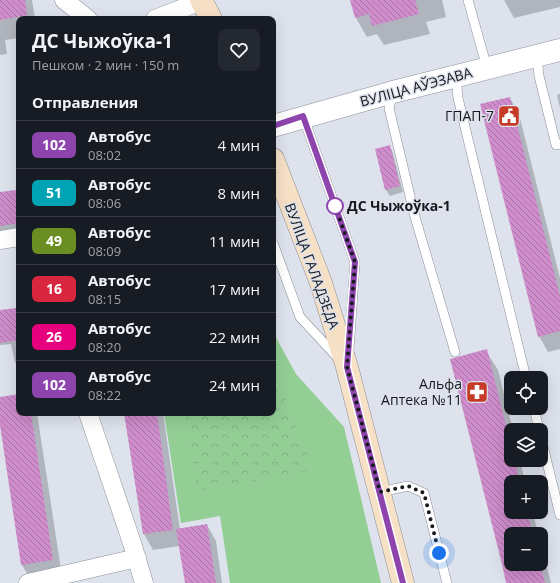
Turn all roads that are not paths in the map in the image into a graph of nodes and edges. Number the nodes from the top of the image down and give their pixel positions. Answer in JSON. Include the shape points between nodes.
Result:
{"nodes":[{"id":1,"x":64,"y":0,"type":"edge"},
{"id":2,"x":468,"y":0,"type":"edge"},
{"id":3,"x":204,"y":7,"type":"edge"},
{"id":4,"x":84,"y":16,"type":"edge"},
{"id":5,"x":167,"y":16,"type":"edge"},
{"id":6,"x":560,"y":50,"type":"edge"},
{"id":7,"x":537,"y":56,"type":"junction"},
{"id":8,"x":486,"y":68,"type":"junction"},
{"id":9,"x":456,"y":76,"type":"junction"},
{"id":10,"x":393,"y":92,"type":"junction"},
{"id":11,"x":303,"y":116,"type":"junction"},
{"id":12,"x":276,"y":125,"type":"edge"},
{"id":13,"x":560,"y":144,"type":"edge"},
{"id":14,"x":276,"y":166,"type":"edge"},
{"id":15,"x":16,"y":237,"type":"edge"},
{"id":16,"x":0,"y":240,"type":"edge"},
{"id":17,"x":276,"y":251,"type":"edge"},
{"id":18,"x":455,"y":352,"type":"dead end"},
{"id":19,"x":347,"y":367,"type":"junction"},
{"id":20,"x":524,"y":371,"type":"edge"},
{"id":21,"x":89,"y":416,"type":"edge"},
{"id":22,"x":548,"y":466,"type":"edge"},
{"id":23,"x":380,"y":492,"type":"junction"},
{"id":24,"x":560,"y":515,"type":"edge"},
{"id":25,"x":137,"y":558,"type":"junction"},
{"id":26,"x":28,"y":583,"type":"edge"},
{"id":27,"x":144,"y":583,"type":"edge"},
{"id":28,"x":403,"y":583,"type":"edge"},
{"id":29,"x":447,"y":583,"type":"edge"}],
"edges":[{"from":1,"to":4,"type":"street"},
{"from":2,"to":8,"type":"lane"},
{"from":3,"to":5,"type":"street"},
{"from":6,"to":7,"type":"street","name":"ВУЛІЦА АЎЭЗАВА"},
{"from":7,"to":8,"type":"street","name":"ВУЛІЦА АЎЭЗАВА"},
{"from":7,"to":13,"type":"lane","via":[[539,76],[556,145]]},
{"from":8,"to":9,"type":"street","name":"ВУЛІЦА АЎЭЗАВА"},
{"from":9,"to":10,"type":"street","name":"ВУЛІЦА АЎЭЗАВА"},
{"from":9,"to":20,"type":"lane","via":[[458,98]]},
{"from":10,"to":11,"type":"street","name":"ВУЛІЦА АЎЭЗАВА"},
{"from":10,"to":18,"type":"lane","via":[[389,108],[415,217]]},
{"from":11,"to":12,"type":"street","name":"ВУЛІЦА АЎЭЗАВА"},
{"from":11,"to":19,"type":"lane","via":[[355,262]]},
{"from":14,"to":19,"type":"main road","name":"ВУЛІЦА ГАЛАДЗЕДА","via":[[321,283]]},
{"from":15,"to":16,"type":"street"},
{"from":17,"to":19,"type":"lane","via":[[300,317]]},
{"from":19,"to":23,"type":"main road","name":"ВУЛІЦА ГАЛАДЗЕДА"},
{"from":21,"to":25,"type":"street"},
{"from":22,"to":24,"type":"lane"},
{"from":23,"to":28,"type":"main road","name":"ВУЛІЦА ГАЛАДЗЕДА"},
{"from":23,"to":29,"type":"lane","via":[[408,486],[424,493]]},
{"from":25,"to":26,"type":"street"},
{"from":25,"to":27,"type":"street"}]}
